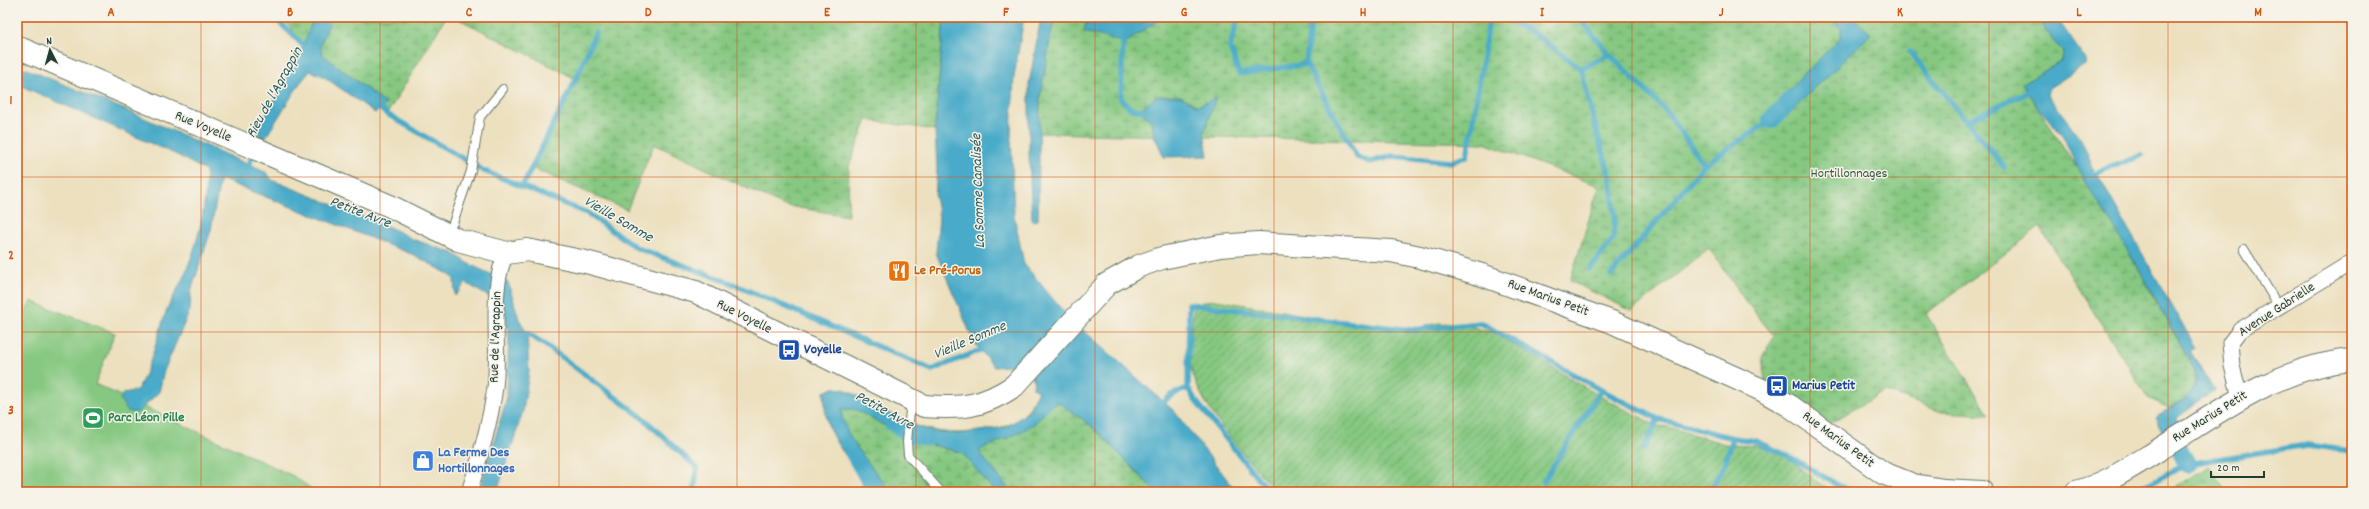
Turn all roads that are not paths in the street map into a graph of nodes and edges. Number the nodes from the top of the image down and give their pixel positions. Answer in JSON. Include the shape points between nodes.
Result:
{"nodes":[{"id":1,"x":17,"y":47,"type":"edge"},
{"id":2,"x":503,"y":89,"type":"dead end"},
{"id":3,"x":390,"y":206,"type":"junction"},
{"id":4,"x":452,"y":223,"type":"junction"},
{"id":5,"x":2244,"y":249,"type":"dead end"},
{"id":6,"x":2352,"y":262,"type":"edge"},
{"id":7,"x":503,"y":263,"type":"junction"},
{"id":8,"x":2278,"y":307,"type":"junction"},
{"id":9,"x":2352,"y":360,"type":"edge"},
{"id":10,"x":1014,"y":386,"type":"joint"},
{"id":11,"x":2240,"y":397,"type":"junction"},
{"id":12,"x":910,"y":409,"type":"junction"},
{"id":13,"x":469,"y":492,"type":"edge"},
{"id":14,"x":940,"y":492,"type":"edge"},
{"id":15,"x":1982,"y":492,"type":"edge"},
{"id":16,"x":2076,"y":492,"type":"edge"}],
"edges":[{"from":1,"to":3,"type":"street","name":"Rue Voyelle"},
{"from":2,"to":4,"type":"lane","via":[[480,117],[471,170]]},
{"from":3,"to":4,"type":"street","name":"Rue Voyelle"},
{"from":3,"to":7,"type":"street","name":"Rue Voyelle"},
{"from":4,"to":7,"type":"street","name":"Rue Voyelle","via":[[487,237]]},
{"from":5,"to":8,"type":"lane"},
{"from":6,"to":8,"type":"street","name":"Avenue Gabrielle"},
{"from":7,"to":12,"type":"street","name":"Rue Voyelle","via":[[527,250],[586,262],[696,292]]},
{"from":7,"to":13,"type":"street","name":"Rue de l'Agrappin","via":[[497,314],[498,360],[494,394]]},
{"from":8,"to":11,"type":"street","name":"Avenue Gabrielle","via":[[2240,330],[2230,343],[2232,366]]},
{"from":9,"to":11,"type":"street","name":"Rue Marius Petit","via":[[2338,361],[2269,382]]},
{"from":10,"to":12,"type":"street","name":"Rue Voyelle","via":[[984,403],[958,408],[924,406]]},
{"from":10,"to":15,"type":"street","name":"Rue Marius Petit","via":[[1107,284],[1139,266],[1162,258],[1220,246],[1279,243],[1391,251],[1420,256],[1562,302],[1612,322],[1755,387],[1790,406],[1883,473],[1913,485]]},
{"from":11,"to":16,"type":"street","name":"Rue Marius Petit","via":[[2111,479]]},
{"from":12,"to":14,"type":"lane","via":[[908,455]]}]}
